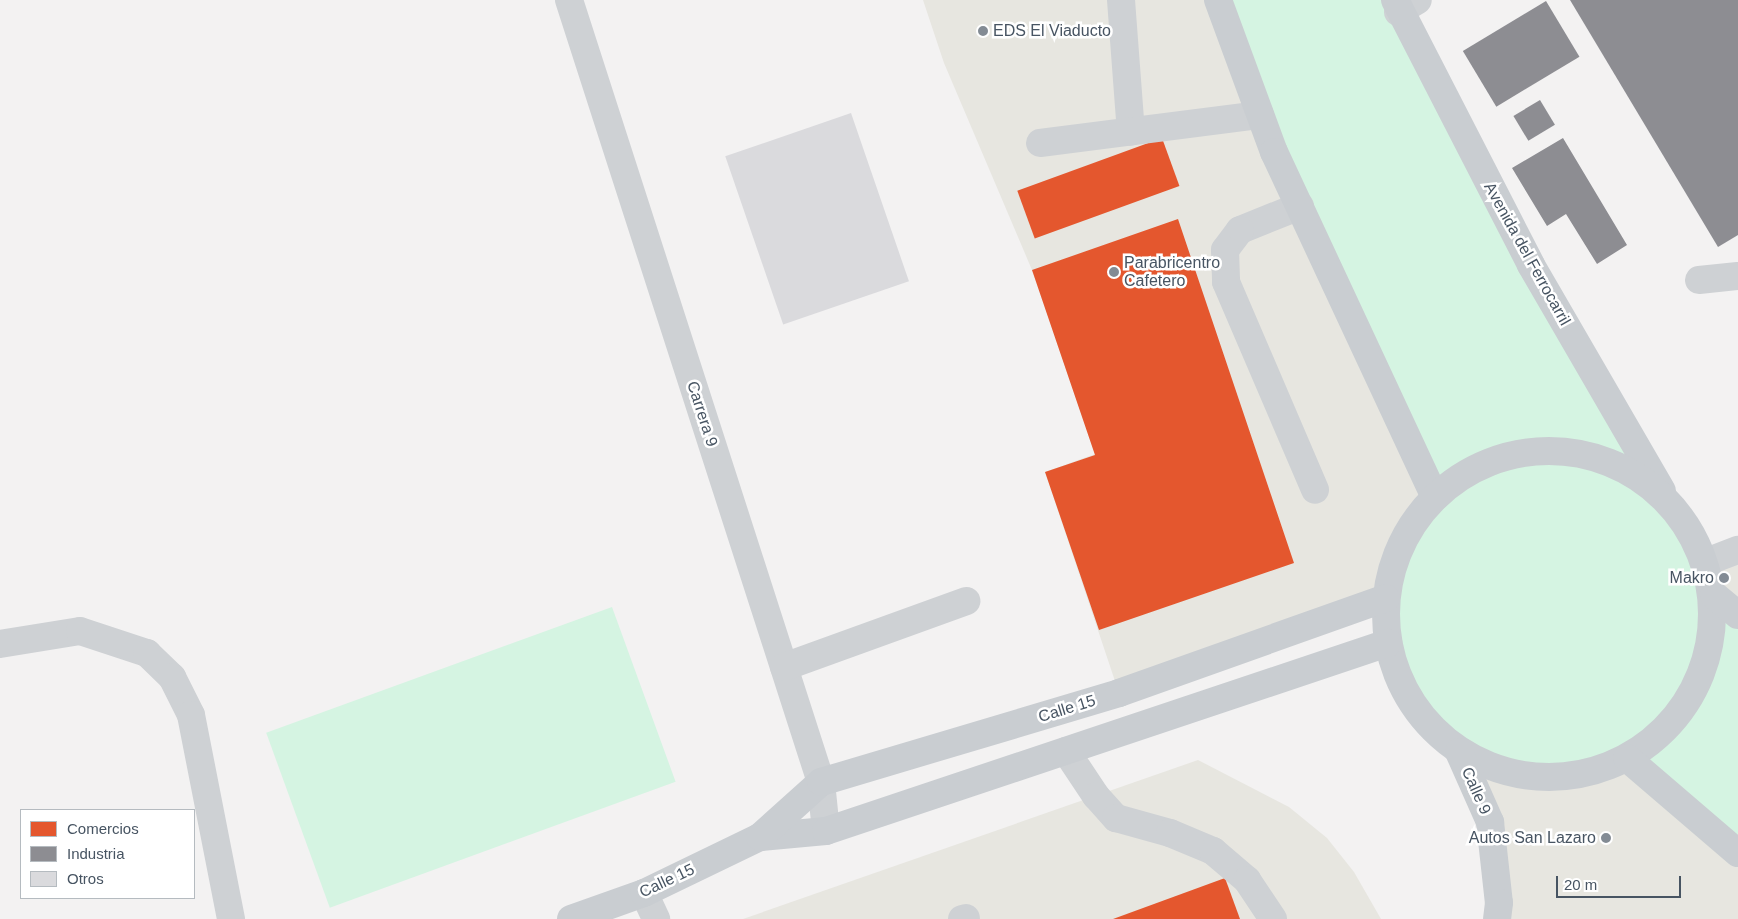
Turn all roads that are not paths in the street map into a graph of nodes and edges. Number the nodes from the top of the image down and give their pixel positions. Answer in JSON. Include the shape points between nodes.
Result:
{"nodes":[{"id":1,"x":569,"y":0,"type":"edge"},
{"id":2,"x":1121,"y":0,"type":"edge"},
{"id":3,"x":1218,"y":0,"type":"edge"},
{"id":4,"x":1404,"y":4,"type":"edge"},
{"id":5,"x":1260,"y":115,"type":"junction"},
{"id":6,"x":1131,"y":132,"type":"junction"},
{"id":7,"x":1040,"y":143,"type":"dead end"},
{"id":8,"x":1300,"y":206,"type":"junction"},
{"id":9,"x":1738,"y":276,"type":"edge"},
{"id":10,"x":1698,"y":280,"type":"dead end"},
{"id":11,"x":1315,"y":490,"type":"dead end"},
{"id":12,"x":1436,"y":497,"type":"junction"},
{"id":13,"x":1669,"y":503,"type":"junction"},
{"id":14,"x":1738,"y":550,"type":"edge"},
{"id":15,"x":1706,"y":562,"type":"junction"},
{"id":16,"x":1714,"y":595,"type":"junction"},
{"id":17,"x":1386,"y":598,"type":"junction"},
{"id":18,"x":966,"y":601,"type":"dead end"},
{"id":19,"x":1738,"y":616,"type":"edge"},
{"id":20,"x":1388,"y":643,"type":"junction"},
{"id":21,"x":0,"y":644,"type":"edge"},
{"id":22,"x":784,"y":667,"type":"junction"},
{"id":23,"x":1066,"y":751,"type":"junction"},
{"id":24,"x":1459,"y":752,"type":"junction"},
{"id":25,"x":1627,"y":758,"type":"junction"},
{"id":26,"x":821,"y":782,"type":"junction"},
{"id":27,"x":826,"y":831,"type":"junction"},
{"id":28,"x":760,"y":837,"type":"junction"},
{"id":29,"x":1738,"y":853,"type":"edge"},
{"id":30,"x":644,"y":893,"type":"junction"},
{"id":31,"x":230,"y":919,"type":"edge"},
{"id":32,"x":571,"y":919,"type":"edge"},
{"id":33,"x":656,"y":919,"type":"edge"},
{"id":34,"x":1273,"y":919,"type":"edge"},
{"id":35,"x":1497,"y":919,"type":"edge"}],
"edges":[{"from":1,"to":22,"type":"street","name":"Carrera 9"},
{"from":2,"to":6,"type":"street"},
{"from":3,"to":5,"type":"main road"},
{"from":4,"to":13,"type":"main road","name":"Avenida del Ferrocarril","via":[[1531,265]]},
{"from":5,"to":6,"type":"street"},
{"from":5,"to":8,"type":"main road"},
{"from":6,"to":7,"type":"street"},
{"from":8,"to":11,"type":"street","via":[[1240,230],[1224,250],[1226,282]]},
{"from":8,"to":12,"type":"main road"},
{"from":9,"to":10,"type":"street"},
{"from":12,"to":13,"type":"main road","via":[[1465,474],[1499,459],[1535,451],[1572,452],[1608,461],[1641,478]]},
{"from":12,"to":17,"type":"main road","via":[[1411,526],[1394,560]]},
{"from":13,"to":15,"type":"main road","via":[[1691,530]]},
{"from":14,"to":15,"type":"street"},
{"from":15,"to":16,"type":"main road"},
{"from":16,"to":19,"type":"main road"},
{"from":16,"to":25,"type":"main road","via":[[1704,662],[1687,700],[1661,733]]},
{"from":17,"to":20,"type":"main road"},
{"from":17,"to":26,"type":"main road","name":"Calle 15","via":[[1120,693]]},
{"from":18,"to":22,"type":"street"},
{"from":20,"to":23,"type":"main road","name":"Calle 15"},
{"from":20,"to":24,"type":"main road","via":[[1401,686],[1410,701],[1425,723]]},
{"from":21,"to":31,"type":"street","via":[[80,631],[147,653],[172,676],[191,715]]},
{"from":22,"to":26,"type":"street","name":"Carrera 9"},
{"from":23,"to":27,"type":"main road","name":"Calle 15"},
{"from":23,"to":34,"type":"street","via":[[1096,796],[1116,818],[1170,833],[1213,851],[1247,880]]},
{"from":24,"to":25,"type":"main road","via":[[1514,775],[1572,776]]},
{"from":24,"to":35,"type":"main road","name":"Calle 9","via":[[1490,822],[1499,903]]},
{"from":25,"to":29,"type":"main road"},
{"from":26,"to":27,"type":"street","name":"Carrera 9"},
{"from":26,"to":28,"type":"main road","name":"Calle 15"},
{"from":27,"to":28,"type":"main road","name":"Calle 15"},
{"from":28,"to":30,"type":"main road","name":"Calle 15"},
{"from":30,"to":32,"type":"main road","name":"Calle 15"},
{"from":30,"to":33,"type":"street"}]}
